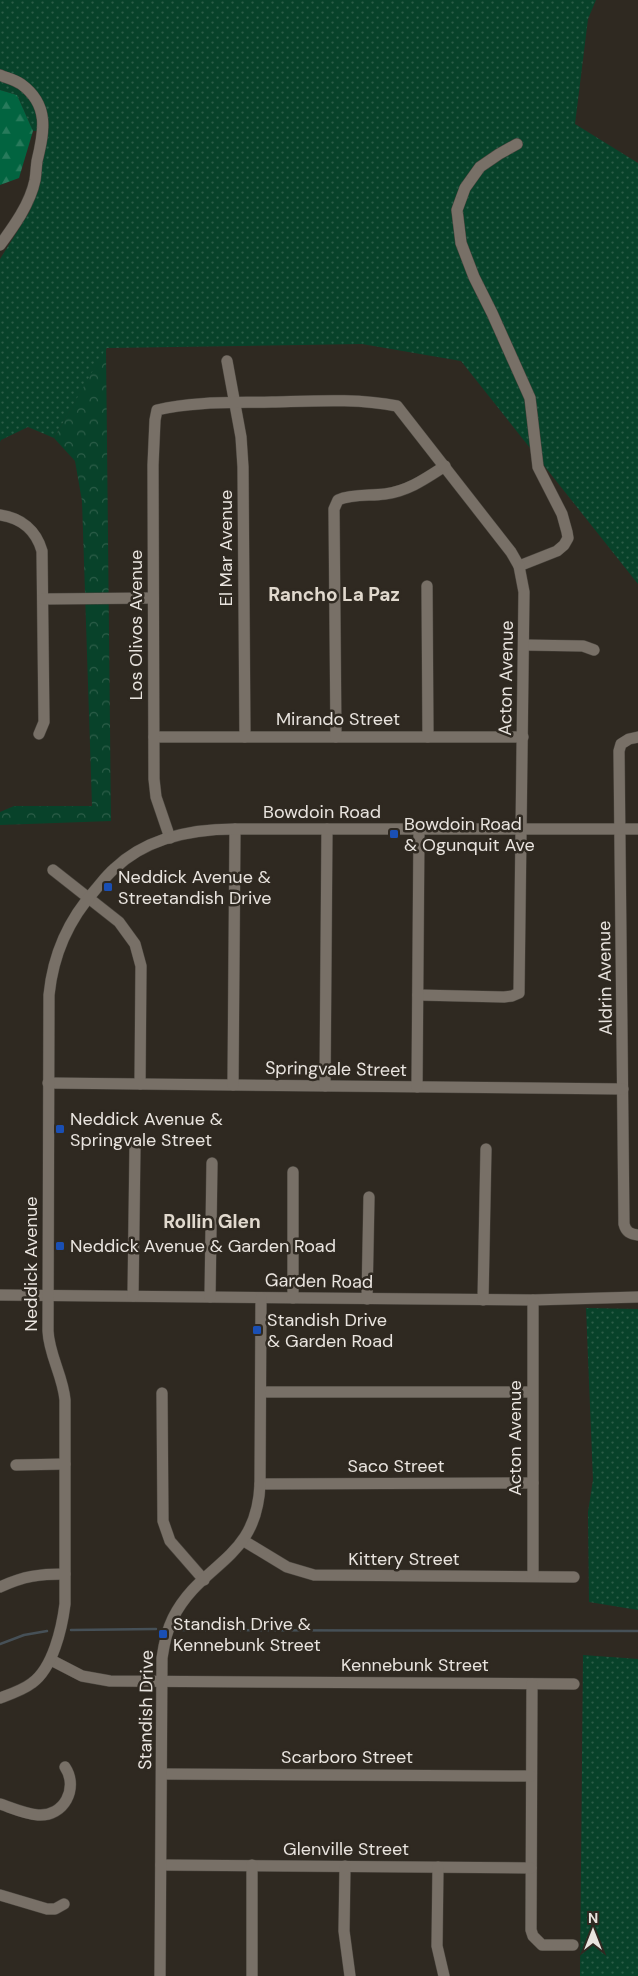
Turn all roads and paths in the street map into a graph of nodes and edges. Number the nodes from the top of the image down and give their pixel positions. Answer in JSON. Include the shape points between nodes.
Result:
{"nodes":[{"id":1,"x":0,"y":75,"type":"edge"},
{"id":2,"x":518,"y":144,"type":"dead end"},
{"id":3,"x":0,"y":245,"type":"edge"},
{"id":4,"x":227,"y":361,"type":"dead end"},
{"id":5,"x":236,"y":403,"type":"junction"},
{"id":6,"x":444,"y":466,"type":"junction"},
{"id":7,"x":0,"y":515,"type":"edge"},
{"id":8,"x":519,"y":566,"type":"junction"},
{"id":9,"x":427,"y":586,"type":"dead end"},
{"id":10,"x":153,"y":598,"type":"junction"},
{"id":11,"x":43,"y":599,"type":"junction"},
{"id":12,"x":524,"y":645,"type":"junction"},
{"id":13,"x":594,"y":650,"type":"dead end"},
{"id":14,"x":38,"y":734,"type":"dead end"},
{"id":15,"x":154,"y":737,"type":"junction"},
{"id":16,"x":245,"y":737,"type":"junction"},
{"id":17,"x":336,"y":737,"type":"junction"},
{"id":18,"x":428,"y":737,"type":"junction"},
{"id":19,"x":523,"y":737,"type":"junction"},
{"id":20,"x":638,"y":737,"type":"edge"},
{"id":21,"x":235,"y":829,"type":"junction"},
{"id":22,"x":326,"y":829,"type":"junction"},
{"id":23,"x":419,"y":830,"type":"junction"},
{"id":24,"x":522,"y":830,"type":"junction"},
{"id":25,"x":621,"y":830,"type":"junction"},
{"id":26,"x":638,"y":830,"type":"edge"},
{"id":27,"x":170,"y":838,"type":"junction"},
{"id":28,"x":52,"y":870,"type":"dead end"},
{"id":29,"x":88,"y":898,"type":"junction"},
{"id":30,"x":418,"y":995,"type":"junction"},
{"id":31,"x":48,"y":1084,"type":"junction"},
{"id":32,"x":140,"y":1084,"type":"junction"},
{"id":33,"x":233,"y":1085,"type":"junction"},
{"id":34,"x":325,"y":1086,"type":"junction"},
{"id":35,"x":416,"y":1087,"type":"junction"},
{"id":36,"x":623,"y":1089,"type":"junction"},
{"id":37,"x":135,"y":1146,"type":"dead end"},
{"id":38,"x":486,"y":1149,"type":"dead end"},
{"id":39,"x":212,"y":1163,"type":"dead end"},
{"id":40,"x":293,"y":1172,"type":"dead end"},
{"id":41,"x":369,"y":1197,"type":"dead end"},
{"id":42,"x":638,"y":1235,"type":"edge"},
{"id":43,"x":0,"y":1295,"type":"edge"},
{"id":44,"x":47,"y":1296,"type":"junction"},
{"id":45,"x":133,"y":1296,"type":"junction"},
{"id":46,"x":210,"y":1297,"type":"junction"},
{"id":47,"x":638,"y":1297,"type":"edge"},
{"id":48,"x":262,"y":1298,"type":"junction"},
{"id":49,"x":293,"y":1298,"type":"junction"},
{"id":50,"x":367,"y":1299,"type":"junction"},
{"id":51,"x":483,"y":1300,"type":"junction"},
{"id":52,"x":533,"y":1300,"type":"junction"},
{"id":53,"x":261,"y":1392,"type":"junction"},
{"id":54,"x":532,"y":1392,"type":"junction"},
{"id":55,"x":162,"y":1393,"type":"dead end"},
{"id":56,"x":65,"y":1464,"type":"junction"},
{"id":57,"x":16,"y":1465,"type":"dead end"},
{"id":58,"x":532,"y":1483,"type":"junction"},
{"id":59,"x":260,"y":1484,"type":"junction"},
{"id":60,"x":244,"y":1541,"type":"junction"},
{"id":61,"x":65,"y":1574,"type":"junction"},
{"id":62,"x":533,"y":1576,"type":"junction"},
{"id":63,"x":574,"y":1577,"type":"dead end"},
{"id":64,"x":204,"y":1580,"type":"junction"},
{"id":65,"x":0,"y":1587,"type":"edge"},
{"id":66,"x":50,"y":1660,"type":"junction"},
{"id":67,"x":161,"y":1681,"type":"junction"},
{"id":68,"x":532,"y":1684,"type":"junction"},
{"id":69,"x":574,"y":1684,"type":"dead end"},
{"id":70,"x":0,"y":1698,"type":"edge"},
{"id":71,"x":65,"y":1767,"type":"dead end"},
{"id":72,"x":162,"y":1774,"type":"junction"},
{"id":73,"x":531,"y":1776,"type":"junction"},
{"id":74,"x":0,"y":1804,"type":"edge"},
{"id":75,"x":161,"y":1865,"type":"junction"},
{"id":76,"x":252,"y":1866,"type":"junction"},
{"id":77,"x":345,"y":1866,"type":"junction"},
{"id":78,"x":438,"y":1867,"type":"junction"},
{"id":79,"x":531,"y":1868,"type":"junction"},
{"id":80,"x":0,"y":1895,"type":"edge"},
{"id":81,"x":64,"y":1904,"type":"dead end"},
{"id":82,"x":573,"y":1945,"type":"dead end"},
{"id":83,"x":160,"y":1976,"type":"edge"},
{"id":84,"x":252,"y":1976,"type":"edge"},
{"id":85,"x":350,"y":1976,"type":"edge"},
{"id":86,"x":444,"y":1976,"type":"edge"}],
"edges":[{"from":1,"to":3,"type":"street","via":[[21,84],[35,99],[44,122],[35,181],[29,198]]},
{"from":2,"to":8,"type":"street","via":[[480,167],[465,188],[457,210],[461,243],[474,277],[530,398],[538,467],[562,514],[567,532],[568,538],[557,551]]},
{"from":4,"to":5,"type":"street","name":"El Mar Avenue"},
{"from":5,"to":6,"type":"street","name":"Acton Avenue","via":[[365,402],[397,406]]},
{"from":5,"to":10,"type":"street","name":"Los Olivos Avenue","via":[[158,410],[153,460]]},
{"from":5,"to":16,"type":"street","name":"El Mar Avenue","via":[[243,467]]},
{"from":6,"to":8,"type":"street","name":"Acton Avenue"},
{"from":6,"to":17,"type":"street","via":[[407,488],[386,494],[346,497],[338,500],[334,509]]},
{"from":7,"to":11,"type":"street","via":[[19,520],[37,538],[42,556]]},
{"from":8,"to":12,"type":"street","name":"Acton Avenue","via":[[524,592]]},
{"from":9,"to":18,"type":"street"},
{"from":10,"to":11,"type":"street"},
{"from":10,"to":15,"type":"street","name":"Los Olivos Avenue"},
{"from":11,"to":14,"type":"street","via":[[44,722]]},
{"from":12,"to":13,"type":"street","via":[[583,646]]},
{"from":12,"to":19,"type":"street","name":"Acton Avenue"},
{"from":15,"to":16,"type":"street","name":"Mirando Street"},
{"from":15,"to":27,"type":"street","name":"Los Olivos Avenue","via":[[154,788]]},
{"from":16,"to":17,"type":"street","name":"Mirando Street"},
{"from":17,"to":18,"type":"street","name":"Mirando Street"},
{"from":18,"to":19,"type":"street","name":"Mirando Street"},
{"from":19,"to":24,"type":"street","name":"Acton Avenue"},
{"from":20,"to":25,"type":"street","name":"Aldrin Avenue","via":[[621,744],[619,751]]},
{"from":21,"to":22,"type":"street","name":"Bowdoin Road"},
{"from":21,"to":27,"type":"street","name":"Bowdoin Road","via":[[195,831]]},
{"from":21,"to":33,"type":"street"},
{"from":22,"to":23,"type":"street","name":"Bowdoin Road"},
{"from":22,"to":34,"type":"street"},
{"from":23,"to":24,"type":"street","name":"Bowdoin Road"},
{"from":23,"to":30,"type":"street"},
{"from":24,"to":25,"type":"street","name":"Bowdoin Road"},
{"from":24,"to":30,"type":"street","name":"Acton Avenue","via":[[519,993],[504,997]]},
{"from":25,"to":26,"type":"street","name":"Bowdoin Road"},
{"from":25,"to":36,"type":"street","name":"Aldrin Avenue"},
{"from":27,"to":29,"type":"street","name":"Bowdoin Road","via":[[123,861]]},
{"from":28,"to":29,"type":"street"},
{"from":29,"to":31,"type":"street","name":"Neddick Avenue","via":[[66,931],[52,970]]},
{"from":29,"to":32,"type":"street","via":[[119,922],[135,944],[138,954],[141,966]]},
{"from":30,"to":35,"type":"street"},
{"from":31,"to":32,"type":"street","name":"Springvale Street"},
{"from":31,"to":44,"type":"street","name":"Neddick Avenue"},
{"from":32,"to":33,"type":"street","name":"Springvale Street"},
{"from":33,"to":34,"type":"street","name":"Springvale Street"},
{"from":34,"to":35,"type":"street","name":"Springvale Street"},
{"from":35,"to":36,"type":"street","name":"Springvale Street"},
{"from":36,"to":42,"type":"street","name":"Aldrin Avenue","via":[[624,1217],[626,1230]]},
{"from":37,"to":45,"type":"street"},
{"from":38,"to":51,"type":"street"},
{"from":39,"to":46,"type":"street"},
{"from":40,"to":49,"type":"street"},
{"from":41,"to":50,"type":"street"},
{"from":43,"to":44,"type":"street","name":"Garden Road"},
{"from":44,"to":45,"type":"street","name":"Garden Road"},
{"from":44,"to":56,"type":"street","name":"Neddick Avenue","via":[[48,1338],[64,1392]]},
{"from":45,"to":46,"type":"street","name":"Garden Road"},
{"from":46,"to":48,"type":"street","name":"Garden Road"},
{"from":47,"to":52,"type":"street","name":"Garden Road"},
{"from":48,"to":49,"type":"street","name":"Garden Road"},
{"from":48,"to":53,"type":"street","name":"Standish Drive"},
{"from":49,"to":50,"type":"street","name":"Garden Road"},
{"from":50,"to":51,"type":"street","name":"Garden Road"},
{"from":51,"to":52,"type":"street","name":"Garden Road"},
{"from":52,"to":54,"type":"street","name":"Acton Avenue"},
{"from":53,"to":54,"type":"street"},
{"from":53,"to":59,"type":"street","name":"Standish Drive"},
{"from":54,"to":58,"type":"street","name":"Acton Avenue"},
{"from":55,"to":64,"type":"street","via":[[163,1521],[170,1541]]},
{"from":56,"to":57,"type":"street"},
{"from":56,"to":61,"type":"street","name":"Neddick Avenue"},
{"from":58,"to":59,"type":"street","name":"Saco Street"},
{"from":58,"to":62,"type":"street","name":"Acton Avenue"},
{"from":59,"to":60,"type":"street","name":"Standish Drive","via":[[257,1511]]},
{"from":60,"to":62,"type":"street","name":"Kittery Street","via":[[287,1567],[314,1575]]},
{"from":60,"to":64,"type":"street","name":"Standish Drive"},
{"from":61,"to":65,"type":"street","via":[[28,1576]]},
{"from":61,"to":66,"type":"street","name":"Neddick Avenue","via":[[63,1617]]},
{"from":62,"to":63,"type":"street","name":"Kittery Street"},
{"from":64,"to":67,"type":"street","name":"Standish Drive","via":[[185,1600],[169,1627],[163,1649]]},
{"from":66,"to":67,"type":"street","name":"Kennebunk Street","via":[[82,1676],[100,1680]]},
{"from":66,"to":70,"type":"street","name":"Neddick Avenue","via":[[33,1682]]},
{"from":67,"to":68,"type":"street","name":"Kennebunk Street"},
{"from":67,"to":72,"type":"street","name":"Standish Drive"},
{"from":68,"to":69,"type":"street","name":"Kennebunk Street"},
{"from":68,"to":73,"type":"street"},
{"from":71,"to":74,"type":"street","via":[[71,1778],[71,1790],[53,1812],[30,1814]]},
{"from":72,"to":73,"type":"street","name":"Scarboro Street"},
{"from":72,"to":75,"type":"street","name":"Standish Drive"},
{"from":73,"to":79,"type":"street"},
{"from":75,"to":76,"type":"street","name":"Glenville Street"},
{"from":75,"to":83,"type":"street","name":"Standish Drive"},
{"from":76,"to":77,"type":"street","name":"Glenville Street"},
{"from":76,"to":84,"type":"street"},
{"from":77,"to":78,"type":"street","name":"Glenville Street"},
{"from":77,"to":85,"type":"street","via":[[344,1931]]},
{"from":78,"to":79,"type":"street","name":"Glenville Street"},
{"from":78,"to":86,"type":"street","via":[[437,1946]]},
{"from":79,"to":82,"type":"street","via":[[531,1930],[537,1942],[542,1945]]},
{"from":80,"to":81,"type":"street","via":[[47,1909],[56,1909]]}]}
